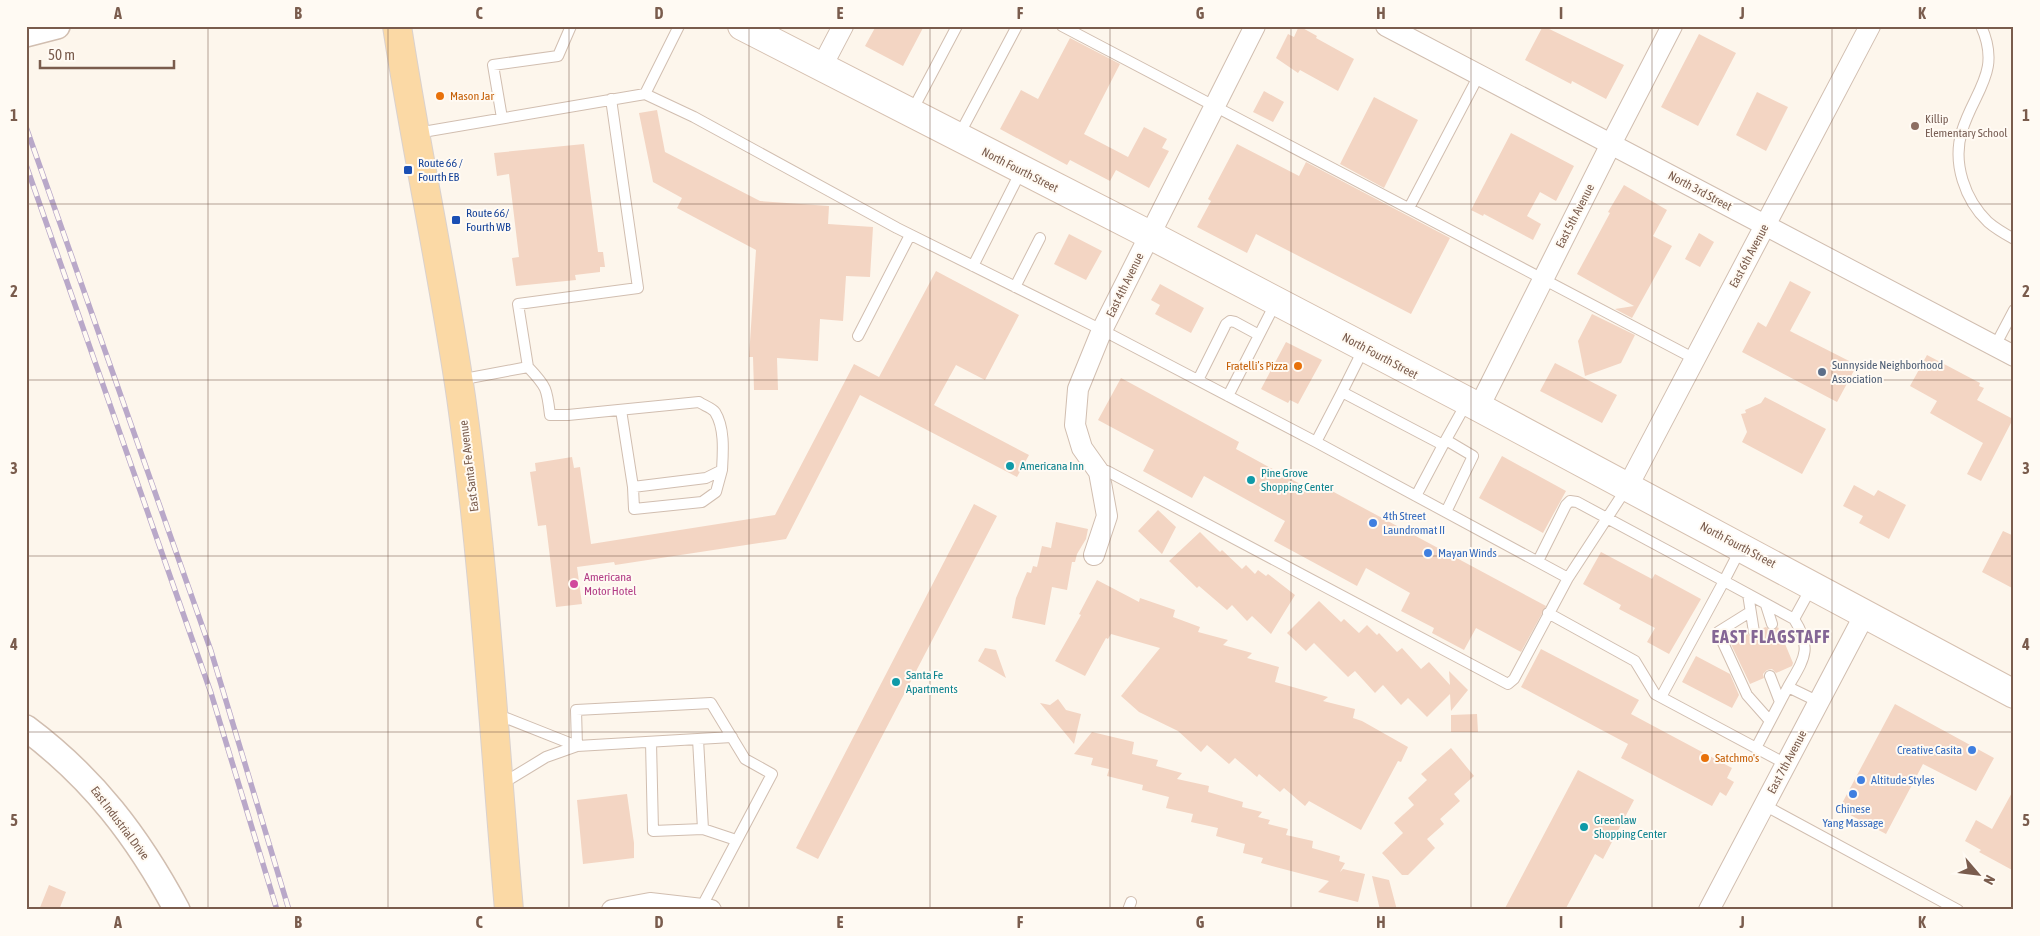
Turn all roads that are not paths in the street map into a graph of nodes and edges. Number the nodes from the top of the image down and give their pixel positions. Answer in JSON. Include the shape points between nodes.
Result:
{"nodes":[{"id":1,"x":57,"y":26,"type":"edge"},
{"id":2,"x":397,"y":26,"type":"edge"},
{"id":3,"x":571,"y":26,"type":"edge"},
{"id":4,"x":679,"y":26,"type":"edge"},
{"id":5,"x":742,"y":26,"type":"edge"},
{"id":6,"x":843,"y":26,"type":"edge"},
{"id":7,"x":957,"y":26,"type":"edge"},
{"id":8,"x":1017,"y":26,"type":"edge"},
{"id":9,"x":1062,"y":26,"type":"edge"},
{"id":10,"x":1255,"y":26,"type":"edge"},
{"id":11,"x":1386,"y":26,"type":"edge"},
{"id":12,"x":1672,"y":26,"type":"edge"},
{"id":13,"x":1870,"y":26,"type":"edge"},
{"id":14,"x":1981,"y":26,"type":"edge"},
{"id":15,"x":26,"y":34,"type":"edge"},
{"id":16,"x":821,"y":68,"type":"junction"},
{"id":17,"x":1479,"y":75,"type":"junction"},
{"id":18,"x":645,"y":94,"type":"junction"},
{"id":19,"x":611,"y":99,"type":"junction"},
{"id":20,"x":1215,"y":106,"type":"junction"},
{"id":21,"x":911,"y":114,"type":"junction"},
{"id":22,"x":502,"y":118,"type":"junction"},
{"id":23,"x":414,"y":133,"type":"junction"},
{"id":24,"x":958,"y":138,"type":"junction"},
{"id":25,"x":1611,"y":144,"type":"junction"},
{"id":26,"x":1022,"y":170,"type":"junction"},
{"id":27,"x":1409,"y":208,"type":"junction"},
{"id":28,"x":1764,"y":226,"type":"junction"},
{"id":29,"x":910,"y":234,"type":"junction"},
{"id":30,"x":1150,"y":235,"type":"junction"},
{"id":31,"x":1040,"y":238,"type":"dead end"},
{"id":32,"x":2014,"y":239,"type":"edge"},
{"id":33,"x":973,"y":266,"type":"junction"},
{"id":34,"x":1543,"y":278,"type":"junction"},
{"id":35,"x":1015,"y":287,"type":"junction"},
{"id":36,"x":1276,"y":302,"type":"junction"},
{"id":37,"x":2014,"y":310,"type":"edge"},
{"id":38,"x":1102,"y":330,"type":"junction"},
{"id":39,"x":1259,"y":335,"type":"junction"},
{"id":40,"x":858,"y":336,"type":"dead end"},
{"id":41,"x":1996,"y":346,"type":"junction"},
{"id":42,"x":1364,"y":348,"type":"junction"},
{"id":43,"x":2014,"y":356,"type":"edge"},
{"id":44,"x":1695,"y":358,"type":"junction"},
{"id":45,"x":528,"y":367,"type":"junction"},
{"id":46,"x":1198,"y":380,"type":"junction"},
{"id":47,"x":458,"y":381,"type":"junction"},
{"id":48,"x":1342,"y":392,"type":"junction"},
{"id":49,"x":1228,"y":396,"type":"junction"},
{"id":50,"x":1473,"y":404,"type":"junction"},
{"id":51,"x":621,"y":410,"type":"junction"},
{"id":52,"x":1316,"y":442,"type":"junction"},
{"id":53,"x":1444,"y":443,"type":"junction"},
{"id":54,"x":722,"y":470,"type":"junction"},
{"id":55,"x":1099,"y":472,"type":"junction"},
{"id":56,"x":632,"y":486,"type":"junction"},
{"id":57,"x":1628,"y":486,"type":"junction"},
{"id":58,"x":1416,"y":496,"type":"junction"},
{"id":59,"x":1446,"y":512,"type":"junction"},
{"id":60,"x":1607,"y":518,"type":"junction"},
{"id":61,"x":1742,"y":548,"type":"junction"},
{"id":62,"x":1094,"y":555,"type":"dead end"},
{"id":63,"x":1538,"y":561,"type":"junction"},
{"id":64,"x":1568,"y":578,"type":"junction"},
{"id":65,"x":1724,"y":581,"type":"junction"},
{"id":66,"x":1812,"y":586,"type":"junction"},
{"id":67,"x":1748,"y":594,"type":"junction"},
{"id":68,"x":1766,"y":605,"type":"junction"},
{"id":69,"x":1750,"y":612,"type":"junction"},
{"id":70,"x":1548,"y":613,"type":"junction"},
{"id":71,"x":1865,"y":614,"type":"junction"},
{"id":72,"x":1794,"y":619,"type":"junction"},
{"id":73,"x":1772,"y":624,"type":"dead end"},
{"id":74,"x":1754,"y":632,"type":"dead end"},
{"id":75,"x":1770,"y":676,"type":"dead end"},
{"id":76,"x":1788,"y":687,"type":"junction"},
{"id":77,"x":2014,"y":694,"type":"edge"},
{"id":78,"x":1662,"y":697,"type":"junction"},
{"id":79,"x":1780,"y":702,"type":"junction"},
{"id":80,"x":1818,"y":702,"type":"junction"},
{"id":81,"x":493,"y":712,"type":"junction"},
{"id":82,"x":1770,"y":721,"type":"junction"},
{"id":83,"x":26,"y":728,"type":"edge"},
{"id":84,"x":732,"y":737,"type":"junction"},
{"id":85,"x":698,"y":739,"type":"junction"},
{"id":86,"x":651,"y":742,"type":"junction"},
{"id":87,"x":577,"y":746,"type":"junction"},
{"id":88,"x":1756,"y":748,"type":"junction"},
{"id":89,"x":1786,"y":764,"type":"junction"},
{"id":90,"x":498,"y":786,"type":"junction"},
{"id":91,"x":1764,"y":805,"type":"junction"},
{"id":92,"x":703,"y":829,"type":"junction"},
{"id":93,"x":736,"y":840,"type":"junction"},
{"id":94,"x":706,"y":909,"type":"edge"},
{"id":95,"x":177,"y":910,"type":"edge"},
{"id":96,"x":509,"y":910,"type":"edge"},
{"id":97,"x":612,"y":910,"type":"edge"},
{"id":98,"x":1709,"y":910,"type":"edge"},
{"id":99,"x":1958,"y":910,"type":"edge"}],
"edges":[{"from":1,"to":15,"type":"street"},
{"from":2,"to":23,"type":"main road","name":"East Santa Fe Avenue"},
{"from":3,"to":22,"type":"lane","via":[[558,56],[493,65]]},
{"from":4,"to":18,"type":"lane"},
{"from":5,"to":16,"type":"main road","name":"North Fourth Street"},
{"from":6,"to":16,"type":"street"},
{"from":7,"to":21,"type":"lane"},
{"from":8,"to":24,"type":"lane"},
{"from":9,"to":20,"type":"lane"},
{"from":10,"to":20,"type":"street","name":"East 4th Avenue"},
{"from":11,"to":17,"type":"street","name":"North 3rd Street"},
{"from":12,"to":25,"type":"street","name":"East 5th Avenue"},
{"from":13,"to":28,"type":"street","name":"East 6th Avenue"},
{"from":14,"to":32,"type":"lane","via":[[1988,54],[1987,69],[1984,83],[1961,132],[1961,176],[1974,204],[1988,222]]},
{"from":16,"to":21,"type":"main road","name":"North Fourth Street"},
{"from":17,"to":25,"type":"street","name":"North 3rd Street"},
{"from":17,"to":27,"type":"lane"},
{"from":18,"to":19,"type":"lane"},
{"from":18,"to":29,"type":"lane"},
{"from":19,"to":22,"type":"lane"},
{"from":19,"to":45,"type":"lane","via":[[638,288],[518,304]]},
{"from":20,"to":27,"type":"lane"},
{"from":20,"to":30,"type":"street","name":"East 4th Avenue"},
{"from":21,"to":24,"type":"main road","name":"North Fourth Street"},
{"from":22,"to":23,"type":"lane"},
{"from":23,"to":47,"type":"main road","name":"East Santa Fe Avenue"},
{"from":24,"to":26,"type":"main road","name":"North Fourth Street"},
{"from":25,"to":28,"type":"street","name":"North 3rd Street"},
{"from":25,"to":34,"type":"street","name":"East 5th Avenue"},
{"from":26,"to":30,"type":"main road","name":"North Fourth Street"},
{"from":26,"to":33,"type":"lane"},
{"from":27,"to":34,"type":"lane"},
{"from":28,"to":41,"type":"street","name":"North 3rd Street"},
{"from":28,"to":44,"type":"street","name":"East 6th Avenue"},
{"from":29,"to":33,"type":"lane"},
{"from":29,"to":40,"type":"lane"},
{"from":30,"to":36,"type":"main road","name":"North Fourth Street"},
{"from":30,"to":38,"type":"street","name":"East 4th Avenue"},
{"from":31,"to":35,"type":"lane"},
{"from":33,"to":35,"type":"lane"},
{"from":34,"to":44,"type":"lane"},
{"from":34,"to":50,"type":"street","name":"East 5th Avenue"},
{"from":35,"to":38,"type":"lane"},
{"from":36,"to":39,"type":"lane"},
{"from":36,"to":42,"type":"main road","name":"North Fourth Street"},
{"from":37,"to":41,"type":"lane"},
{"from":38,"to":46,"type":"lane"},
{"from":38,"to":55,"type":"street","name":"East 4th Avenue","via":[[1078,389],[1074,424],[1082,448]]},
{"from":39,"to":46,"type":"lane","via":[[1235,322],[1226,324]]},
{"from":39,"to":49,"type":"lane"},
{"from":41,"to":43,"type":"street","name":"North 3rd Street"},
{"from":42,"to":48,"type":"lane"},
{"from":42,"to":50,"type":"main road","name":"North Fourth Street"},
{"from":44,"to":57,"type":"street","name":"East 6th Avenue"},
{"from":45,"to":47,"type":"lane"},
{"from":45,"to":51,"type":"lane","via":[[547,390],[550,415]]},
{"from":46,"to":49,"type":"lane"},
{"from":47,"to":81,"type":"main road","name":"East Santa Fe Avenue","via":[[483,583]]},
{"from":48,"to":52,"type":"lane"},
{"from":48,"to":53,"type":"lane"},
{"from":49,"to":52,"type":"lane"},
{"from":50,"to":53,"type":"lane"},
{"from":50,"to":57,"type":"main road","name":"North Fourth Street"},
{"from":51,"to":54,"type":"lane","via":[[698,402],[714,411],[720,427]]},
{"from":51,"to":56,"type":"lane"},
{"from":52,"to":58,"type":"lane"},
{"from":53,"to":58,"type":"lane"},
{"from":53,"to":59,"type":"lane","via":[[1472,456]]},
{"from":54,"to":56,"type":"lane","via":[[706,478]]},
{"from":54,"to":56,"type":"lane","via":[[716,492],[702,502],[634,510]]},
{"from":55,"to":62,"type":"street","name":"East 4th Avenue","via":[[1107,516]]},
{"from":55,"to":70,"type":"lane","via":[[1107,471],[1508,684],[1514,679]]},
{"from":57,"to":60,"type":"lane"},
{"from":57,"to":61,"type":"main road","name":"North Fourth Street"},
{"from":58,"to":59,"type":"lane"},
{"from":59,"to":63,"type":"lane"},
{"from":60,"to":63,"type":"lane","via":[[1570,501]]},
{"from":60,"to":64,"type":"lane"},
{"from":60,"to":65,"type":"lane"},
{"from":61,"to":65,"type":"lane"},
{"from":61,"to":66,"type":"main road","name":"North Fourth Street"},
{"from":63,"to":64,"type":"lane"},
{"from":64,"to":70,"type":"lane"},
{"from":65,"to":67,"type":"lane"},
{"from":65,"to":78,"type":"lane"},
{"from":66,"to":71,"type":"main road","name":"North Fourth Street"},
{"from":66,"to":72,"type":"lane"},
{"from":67,"to":68,"type":"lane"},
{"from":67,"to":69,"type":"lane"},
{"from":68,"to":72,"type":"lane"},
{"from":68,"to":73,"type":"lane"},
{"from":69,"to":74,"type":"lane"},
{"from":69,"to":82,"type":"lane","via":[[1718,632],[1747,695]]},
{"from":70,"to":78,"type":"lane","via":[[1635,661],[1656,694]]},
{"from":71,"to":77,"type":"main road","name":"North Fourth Street"},
{"from":71,"to":80,"type":"street","name":"East 7th Avenue"},
{"from":72,"to":76,"type":"lane","via":[[1803,633],[1806,650],[1792,672]]},
{"from":75,"to":79,"type":"lane"},
{"from":76,"to":79,"type":"lane"},
{"from":76,"to":80,"type":"lane"},
{"from":78,"to":88,"type":"lane"},
{"from":79,"to":82,"type":"lane"},
{"from":80,"to":89,"type":"street","name":"East 7th Avenue"},
{"from":81,"to":87,"type":"lane"},
{"from":81,"to":90,"type":"main road","name":"East Santa Fe Avenue"},
{"from":82,"to":88,"type":"lane"},
{"from":83,"to":95,"type":"street","name":"East Industrial Drive","via":[[55,750],[101,795],[140,846]]},
{"from":84,"to":85,"type":"lane"},
{"from":84,"to":87,"type":"lane","via":[[711,703],[576,710]]},
{"from":84,"to":93,"type":"lane","via":[[745,759],[772,774]]},
{"from":85,"to":86,"type":"lane"},
{"from":85,"to":92,"type":"lane"},
{"from":86,"to":87,"type":"lane"},
{"from":86,"to":92,"type":"lane","via":[[653,831]]},
{"from":87,"to":90,"type":"lane","via":[[546,757]]},
{"from":88,"to":89,"type":"lane"},
{"from":89,"to":91,"type":"street","name":"East 7th Avenue"},
{"from":90,"to":96,"type":"main road","name":"East Santa Fe Avenue"},
{"from":91,"to":98,"type":"street","name":"East 7th Avenue"},
{"from":91,"to":99,"type":"lane"},
{"from":92,"to":93,"type":"lane"},
{"from":93,"to":94,"type":"lane"},
{"from":94,"to":97,"type":"street","via":[[650,903]]}]}
